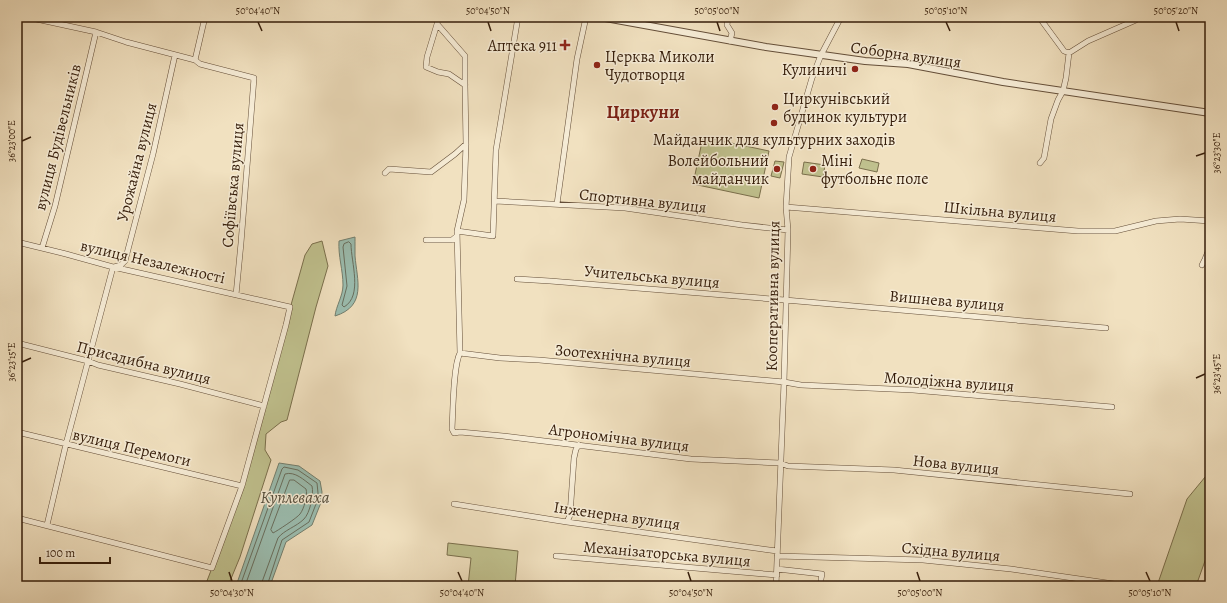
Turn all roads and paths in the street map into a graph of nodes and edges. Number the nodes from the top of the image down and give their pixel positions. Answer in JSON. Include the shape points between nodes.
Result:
{"nodes":[{"id":1,"x":27,"y":17,"type":"edge"},
{"id":2,"x":205,"y":17,"type":"edge"},
{"id":3,"x":438,"y":17,"type":"edge"},
{"id":4,"x":518,"y":17,"type":"edge"},
{"id":5,"x":586,"y":17,"type":"edge"},
{"id":6,"x":600,"y":17,"type":"edge"},
{"id":7,"x":728,"y":17,"type":"edge"},
{"id":8,"x":841,"y":17,"type":"edge"},
{"id":9,"x":1039,"y":17,"type":"edge"},
{"id":10,"x":1139,"y":17,"type":"edge"},
{"id":11,"x":438,"y":24,"type":"junction"},
{"id":12,"x":96,"y":32,"type":"junction"},
{"id":13,"x":730,"y":41,"type":"junction"},
{"id":14,"x":1069,"y":53,"type":"junction"},
{"id":15,"x":821,"y":54,"type":"junction"},
{"id":16,"x":175,"y":55,"type":"junction"},
{"id":17,"x":195,"y":60,"type":"junction"},
{"id":18,"x":464,"y":86,"type":"junction"},
{"id":19,"x":1063,"y":91,"type":"junction"},
{"id":20,"x":1210,"y":114,"type":"edge"},
{"id":21,"x":466,"y":144,"type":"junction"},
{"id":22,"x":1040,"y":163,"type":"dead end"},
{"id":23,"x":385,"y":173,"type":"dead end"},
{"id":24,"x":495,"y":201,"type":"junction"},
{"id":25,"x":557,"y":204,"type":"junction"},
{"id":26,"x":786,"y":207,"type":"junction"},
{"id":27,"x":1210,"y":221,"type":"edge"},
{"id":28,"x":788,"y":230,"type":"junction"},
{"id":29,"x":457,"y":234,"type":"junction"},
{"id":30,"x":426,"y":240,"type":"dead end"},
{"id":31,"x":17,"y":242,"type":"edge"},
{"id":32,"x":1210,"y":247,"type":"edge"},
{"id":33,"x":42,"y":248,"type":"junction"},
{"id":34,"x":1202,"y":264,"type":"dead end"},
{"id":35,"x":113,"y":267,"type":"junction"},
{"id":36,"x":517,"y":279,"type":"dead end"},
{"id":37,"x":236,"y":295,"type":"junction"},
{"id":38,"x":785,"y":300,"type":"junction"},
{"id":39,"x":1106,"y":328,"type":"dead end"},
{"id":40,"x":17,"y":343,"type":"edge"},
{"id":41,"x":460,"y":353,"type":"junction"},
{"id":42,"x":88,"y":361,"type":"junction"},
{"id":43,"x":784,"y":382,"type":"junction"},
{"id":44,"x":264,"y":406,"type":"junction"},
{"id":45,"x":1112,"y":407,"type":"dead end"},
{"id":46,"x":17,"y":432,"type":"edge"},
{"id":47,"x":66,"y":444,"type":"junction"},
{"id":48,"x":579,"y":445,"type":"junction"},
{"id":49,"x":780,"y":463,"type":"junction"},
{"id":50,"x":242,"y":486,"type":"junction"},
{"id":51,"x":1130,"y":494,"type":"dead end"},
{"id":52,"x":454,"y":504,"type":"dead end"},
{"id":53,"x":17,"y":518,"type":"edge"},
{"id":54,"x":567,"y":522,"type":"junction"},
{"id":55,"x":47,"y":525,"type":"junction"},
{"id":56,"x":777,"y":554,"type":"junction"},
{"id":57,"x":556,"y":556,"type":"dead end"},
{"id":58,"x":777,"y":569,"type":"junction"},
{"id":59,"x":777,"y":575,"type":"junction"},
{"id":60,"x":821,"y":579,"type":"dead end"},
{"id":61,"x":1121,"y":585,"type":"edge"},
{"id":62,"x":776,"y":586,"type":"edge"}],
"edges":[{"from":1,"to":12,"type":"street"},
{"from":2,"to":17,"type":"street"},
{"from":3,"to":11,"type":"street"},
{"from":4,"to":24,"type":"street","via":[[496,150]]},
{"from":5,"to":25,"type":"street","via":[[577,59]]},
{"from":6,"to":13,"type":"street","name":"Соборна вулиця"},
{"from":7,"to":13,"type":"street","via":[[727,25],[732,33]]},
{"from":8,"to":15,"type":"street","name":"Кооперативна вулиця"},
{"from":9,"to":14,"type":"street","via":[[1064,51]]},
{"from":10,"to":14,"type":"street"},
{"from":11,"to":18,"type":"street","via":[[465,56]]},
{"from":11,"to":18,"type":"street","via":[[426,67],[449,74]]},
{"from":12,"to":16,"type":"street"},
{"from":12,"to":33,"type":"street","name":"вулиця Будівельників","via":[[55,206]]},
{"from":13,"to":15,"type":"street","name":"Соборна вулиця"},
{"from":14,"to":19,"type":"street"},
{"from":15,"to":19,"type":"street","name":"Соборна вулиця","via":[[908,64]]},
{"from":15,"to":26,"type":"street","name":"Кооперативна вулиця","via":[[789,157]]},
{"from":16,"to":17,"type":"street"},
{"from":16,"to":35,"type":"street","name":"Урожайна вулиця","via":[[125,262]]},
{"from":17,"to":37,"type":"street","name":"Софіївська вулиця","via":[[200,64],[254,78]]},
{"from":18,"to":21,"type":"street"},
{"from":19,"to":20,"type":"street","name":"Соборна вулиця"},
{"from":19,"to":22,"type":"street","via":[[1051,119],[1044,158]]},
{"from":21,"to":23,"type":"street","via":[[431,172],[389,169]]},
{"from":21,"to":29,"type":"street","via":[[464,200]]},
{"from":24,"to":25,"type":"street","name":"Спортивна вулиця"},
{"from":24,"to":29,"type":"street","via":[[493,236]]},
{"from":25,"to":28,"type":"street","name":"Спортивна вулиця","via":[[625,208]]},
{"from":26,"to":27,"type":"street","name":"Шкільна вулиця","via":[[1078,231],[1116,231],[1156,221],[1180,219]]},
{"from":26,"to":28,"type":"street","name":"Кооперативна вулиця"},
{"from":28,"to":38,"type":"street","name":"Кооперативна вулиця"},
{"from":29,"to":30,"type":"street","via":[[452,240]]},
{"from":29,"to":41,"type":"street"},
{"from":31,"to":33,"type":"street","name":"вулиця Незалежності"},
{"from":32,"to":34,"type":"street"},
{"from":33,"to":35,"type":"street","name":"вулиця Незалежності"},
{"from":35,"to":37,"type":"street","name":"вулиця Незалежності"},
{"from":35,"to":42,"type":"street"},
{"from":36,"to":38,"type":"street","name":"Учительська вулиця"},
{"from":37,"to":44,"type":"street","name":"вулиця Незалежності","via":[[290,307]]},
{"from":38,"to":39,"type":"street","name":"Вишнева вулиця"},
{"from":38,"to":43,"type":"street","name":"Кооперативна вулиця"},
{"from":40,"to":42,"type":"street","name":"Присадибна вулиця"},
{"from":41,"to":43,"type":"street","name":"Зоотехнічна вулиця"},
{"from":41,"to":48,"type":"street","name":"Агрономічна вулиця","via":[[455,378],[452,429],[454,433]]},
{"from":42,"to":44,"type":"street","name":"Присадибна вулиця"},
{"from":42,"to":47,"type":"street"},
{"from":43,"to":45,"type":"street","name":"Молодіжна вулиця","via":[[801,386],[920,390]]},
{"from":43,"to":49,"type":"street","name":"Кооперативна вулиця"},
{"from":44,"to":50,"type":"street"},
{"from":46,"to":47,"type":"street","name":"вулиця Перемоги"},
{"from":47,"to":50,"type":"street","name":"вулиця Перемоги"},
{"from":47,"to":55,"type":"street"},
{"from":48,"to":49,"type":"street","name":"Агрономічна вулиця","via":[[691,459]]},
{"from":48,"to":54,"type":"street","via":[[574,458],[570,516]]},
{"from":49,"to":51,"type":"street","name":"Нова вулиця","via":[[788,466],[894,470]]},
{"from":49,"to":56,"type":"street","name":"Кооперативна вулиця"},
{"from":50,"to":55,"type":"street","via":[[212,568]]},
{"from":52,"to":54,"type":"street","name":"Інженерна вулиця"},
{"from":53,"to":55,"type":"street"},
{"from":54,"to":56,"type":"street","name":"Інженерна вулиця"},
{"from":56,"to":58,"type":"street","name":"Кооперативна вулиця"},
{"from":56,"to":61,"type":"street","name":"Східна вулиця","via":[[924,560],[1011,568]]},
{"from":57,"to":59,"type":"street","name":"Механізаторська вулиця"},
{"from":58,"to":59,"type":"street","name":"Кооперативна вулиця"},
{"from":58,"to":60,"type":"street","via":[[822,574]]},
{"from":59,"to":62,"type":"street","name":"Кооперативна вулиця"}]}
